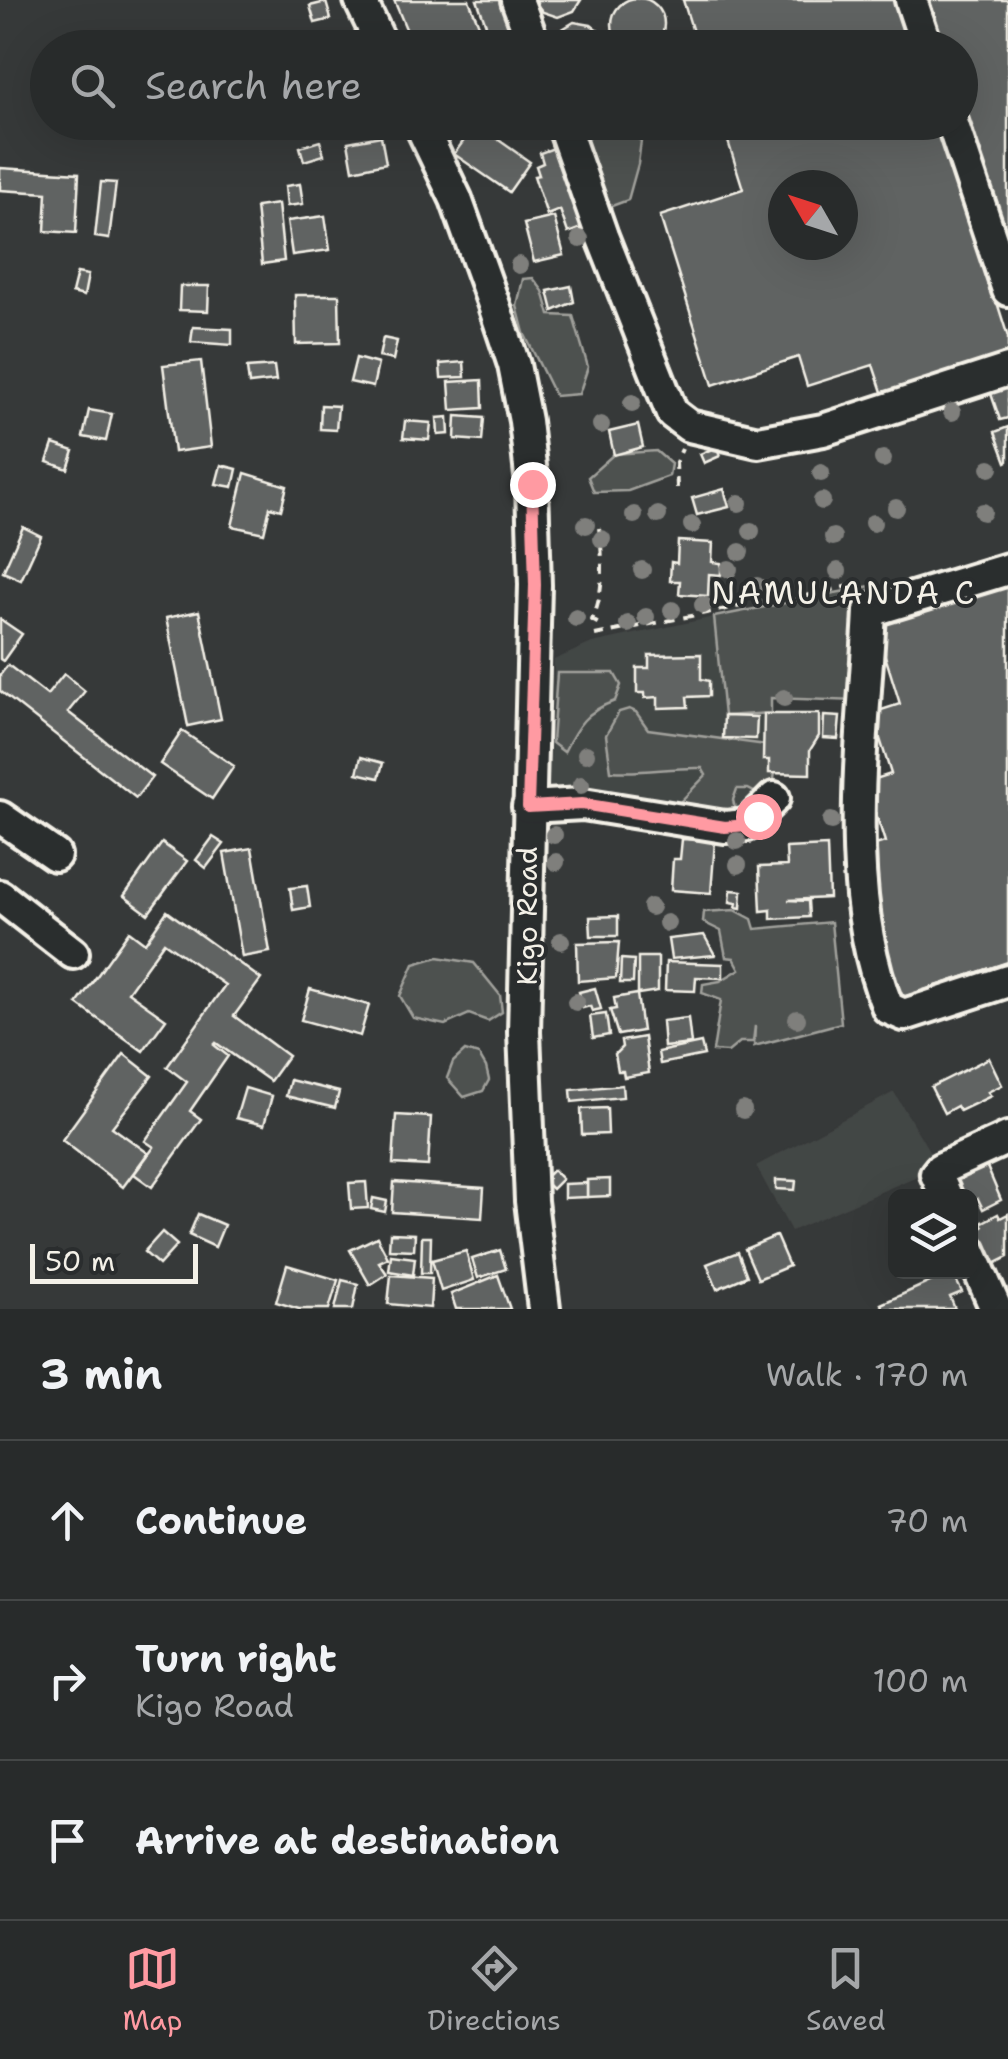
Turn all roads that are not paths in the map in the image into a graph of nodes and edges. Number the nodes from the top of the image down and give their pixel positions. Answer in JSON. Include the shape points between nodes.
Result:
{"nodes":[{"id":1,"x":360,"y":0,"type":"edge"},
{"id":2,"x":517,"y":0,"type":"edge"},
{"id":3,"x":911,"y":0,"type":"edge"},
{"id":4,"x":374,"y":30,"type":"edge"},
{"id":5,"x":528,"y":30,"type":"edge"},
{"id":6,"x":921,"y":30,"type":"edge"},
{"id":7,"x":428,"y":140,"type":"edge"},
{"id":8,"x":568,"y":140,"type":"edge"},
{"id":9,"x":958,"y":140,"type":"edge"},
{"id":10,"x":1008,"y":290,"type":"edge"},
{"id":11,"x":1008,"y":370,"type":"edge"},
{"id":12,"x":1008,"y":568,"type":"edge"},
{"id":13,"x":774,"y":798,"type":"dead end"},
{"id":14,"x":528,"y":807,"type":"junction"},
{"id":15,"x":0,"y":817,"type":"edge"},
{"id":16,"x":55,"y":856,"type":"dead end"},
{"id":17,"x":0,"y":896,"type":"edge"},
{"id":18,"x":73,"y":953,"type":"dead end"},
{"id":19,"x":1008,"y":981,"type":"edge"},
{"id":20,"x":1008,"y":1138,"type":"edge"},
{"id":21,"x":943,"y":1189,"type":"edge"},
{"id":22,"x":978,"y":1268,"type":"edge"},
{"id":23,"x":544,"y":1309,"type":"edge"},
{"id":24,"x":996,"y":1309,"type":"edge"}],
"edges":[{"from":1,"to":4,"type":"street"},
{"from":2,"to":5,"type":"street"},
{"from":3,"to":6,"type":"street"},
{"from":7,"to":14,"type":"street","name":"Kigo Road","via":[[493,302],[525,421],[535,585]]},
{"from":8,"to":11,"type":"street","via":[[672,413],[689,426],[758,442],[823,430]]},
{"from":9,"to":10,"type":"street"},
{"from":12,"to":19,"type":"street","via":[[870,612],[858,869],[872,968],[888,1008],[904,1015]]},
{"from":13,"to":14,"type":"street","via":[[746,825],[725,827],[582,804]]},
{"from":14,"to":23,"type":"street","name":"Kigo Road","via":[[524,1032],[531,1201]]},
{"from":15,"to":16,"type":"street"},
{"from":17,"to":18,"type":"street"},
{"from":20,"to":21,"type":"street","via":[[940,1169]]},
{"from":22,"to":24,"type":"street"}]}
